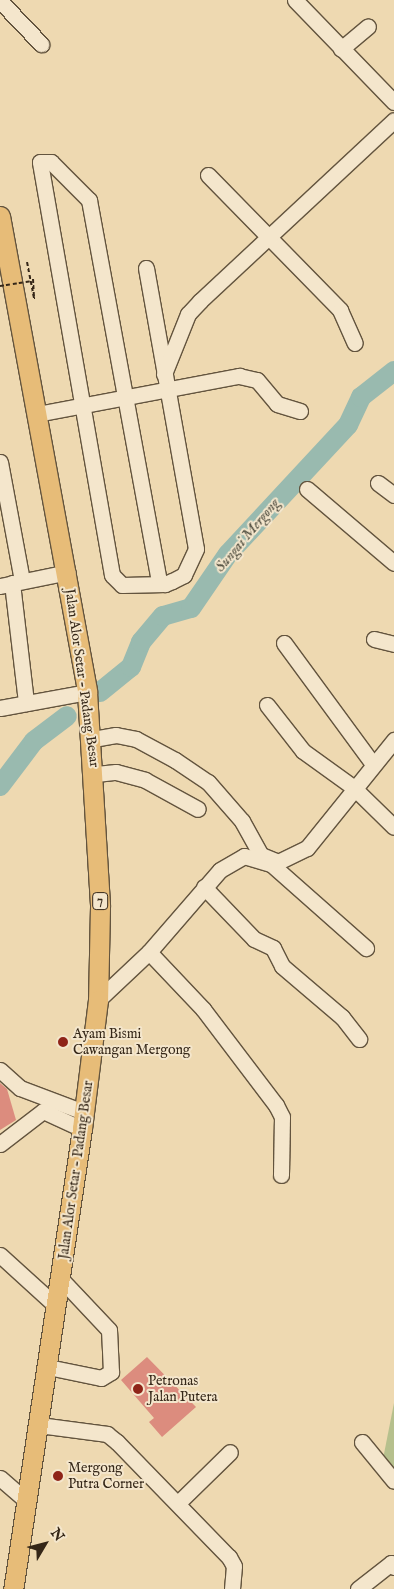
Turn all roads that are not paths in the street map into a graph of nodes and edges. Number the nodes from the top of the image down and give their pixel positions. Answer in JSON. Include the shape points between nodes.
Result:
{"nodes":[{"id":1,"x":295,"y":0,"type":"edge"},
{"id":2,"x":5,"y":2,"type":"edge"},
{"id":3,"x":368,"y":26,"type":"dead end"},
{"id":4,"x":41,"y":44,"type":"dead end"},
{"id":5,"x":341,"y":49,"type":"junction"},
{"id":6,"x":394,"y":102,"type":"edge"},
{"id":7,"x":394,"y":120,"type":"edge"},
{"id":8,"x":208,"y":175,"type":"dead end"},
{"id":9,"x":0,"y":216,"type":"edge"},
{"id":10,"x":269,"y":240,"type":"junction"},
{"id":11,"x":146,"y":268,"type":"dead end"},
{"id":12,"x":355,"y":343,"type":"dead end"},
{"id":13,"x":164,"y":374,"type":"junction"},
{"id":14,"x":164,"y":390,"type":"junction"},
{"id":15,"x":123,"y":397,"type":"junction"},
{"id":16,"x":82,"y":405,"type":"junction"},
{"id":17,"x":300,"y":410,"type":"dead end"},
{"id":18,"x":38,"y":414,"type":"junction"},
{"id":19,"x":0,"y":462,"type":"edge"},
{"id":20,"x":378,"y":483,"type":"dead end"},
{"id":21,"x":307,"y":490,"type":"dead end"},
{"id":22,"x":394,"y":496,"type":"edge"},
{"id":23,"x":394,"y":563,"type":"edge"},
{"id":24,"x":68,"y":572,"type":"junction"},
{"id":25,"x":160,"y":583,"type":"junction"},
{"id":26,"x":11,"y":584,"type":"edge"},
{"id":27,"x":374,"y":639,"type":"dead end"},
{"id":28,"x":284,"y":644,"type":"dead end"},
{"id":29,"x":394,"y":644,"type":"edge"},
{"id":30,"x":87,"y":692,"type":"junction"},
{"id":31,"x":26,"y":703,"type":"junction"},
{"id":32,"x":267,"y":705,"type":"dead end"},
{"id":33,"x":0,"y":708,"type":"edge"},
{"id":34,"x":93,"y":739,"type":"junction"},
{"id":35,"x":394,"y":740,"type":"edge"},
{"id":36,"x":373,"y":764,"type":"junction"},
{"id":37,"x":96,"y":774,"type":"junction"},
{"id":38,"x":353,"y":787,"type":"junction"},
{"id":39,"x":198,"y":809,"type":"dead end"},
{"id":40,"x":394,"y":827,"type":"edge"},
{"id":41,"x":261,"y":855,"type":"junction"},
{"id":42,"x":244,"y":856,"type":"junction"},
{"id":43,"x":204,"y":887,"type":"junction"},
{"id":44,"x":366,"y":948,"type":"dead end"},
{"id":45,"x":149,"y":952,"type":"junction"},
{"id":46,"x":98,"y":1000,"type":"junction"},
{"id":47,"x":359,"y":1039,"type":"dead end"},
{"id":48,"x":0,"y":1070,"type":"edge"},
{"id":49,"x":83,"y":1121,"type":"junction"},
{"id":50,"x":0,"y":1144,"type":"edge"},
{"id":51,"x":281,"y":1175,"type":"dead end"},
{"id":52,"x":0,"y":1255,"type":"edge"},
{"id":53,"x":61,"y":1279,"type":"junction"},
{"id":54,"x":56,"y":1306,"type":"junction"},
{"id":55,"x":48,"y":1367,"type":"junction"},
{"id":56,"x":39,"y":1425,"type":"junction"},
{"id":57,"x":362,"y":1442,"type":"dead end"},
{"id":58,"x":230,"y":1452,"type":"dead end"},
{"id":59,"x":0,"y":1478,"type":"edge"},
{"id":60,"x":394,"y":1481,"type":"edge"},
{"id":61,"x":26,"y":1501,"type":"junction"},
{"id":62,"x":179,"y":1502,"type":"junction"},
{"id":63,"x":392,"y":1565,"type":"edge"},
{"id":64,"x":13,"y":1589,"type":"edge"},
{"id":65,"x":232,"y":1589,"type":"edge"},
{"id":66,"x":358,"y":1589,"type":"edge"}],
"edges":[{"from":1,"to":5,"type":"street"},
{"from":2,"to":4,"type":"street"},
{"from":3,"to":5,"type":"street"},
{"from":5,"to":6,"type":"street"},
{"from":7,"to":10,"type":"street"},
{"from":8,"to":10,"type":"street"},
{"from":9,"to":18,"type":"main road","name":"Jalan Alor Setar - Padang Besar","number":"7"},
{"from":10,"to":12,"type":"street","via":[[340,310]]},
{"from":10,"to":13,"type":"street","via":[[188,314]]},
{"from":11,"to":13,"type":"street"},
{"from":13,"to":14,"type":"street"},
{"from":14,"to":15,"type":"street"},
{"from":14,"to":17,"type":"street","via":[[248,376],[277,404]]},
{"from":14,"to":25,"type":"street","via":[[195,524],[196,550],[184,575]]},
{"from":15,"to":16,"type":"street"},
{"from":15,"to":16,"type":"street","via":[[89,200],[51,162],[40,162]]},
{"from":15,"to":25,"type":"street"},
{"from":16,"to":18,"type":"street"},
{"from":16,"to":25,"type":"street","via":[[112,575],[122,585]]},
{"from":18,"to":24,"type":"main road","name":"Jalan Alor Setar - Padang Besar","number":"7"},
{"from":19,"to":26,"type":"street"},
{"from":20,"to":22,"type":"street"},
{"from":21,"to":23,"type":"street"},
{"from":24,"to":26,"type":"street"},
{"from":24,"to":30,"type":"main road","name":"Jalan Alor Setar - Padang Besar","number":"7"},
{"from":26,"to":31,"type":"street"},
{"from":27,"to":29,"type":"street"},
{"from":28,"to":36,"type":"street"},
{"from":30,"to":31,"type":"street"},
{"from":30,"to":34,"type":"main road","name":"Jalan Alor Setar - Padang Besar","number":"7"},
{"from":31,"to":33,"type":"street"},
{"from":32,"to":38,"type":"street","via":[[303,751]]},
{"from":34,"to":37,"type":"main road","name":"Jalan Alor Setar - Padang Besar","number":"7"},
{"from":34,"to":41,"type":"street","via":[[116,735],[136,739],[208,782],[242,821]]},
{"from":35,"to":36,"type":"street"},
{"from":36,"to":38,"type":"street"},
{"from":37,"to":39,"type":"street","via":[[116,772],[145,780]]},
{"from":37,"to":46,"type":"main road","name":"Jalan Alor Setar - Padang Besar","number":"7"},
{"from":38,"to":40,"type":"street"},
{"from":38,"to":41,"type":"street","via":[[300,853],[278,862]]},
{"from":41,"to":42,"type":"street"},
{"from":42,"to":43,"type":"street","via":[[220,870]]},
{"from":42,"to":44,"type":"street","via":[[271,864]]},
{"from":43,"to":45,"type":"street"},
{"from":43,"to":47,"type":"street","via":[[254,938],[273,948],[282,966],[342,1017]]},
{"from":45,"to":46,"type":"street"},
{"from":45,"to":51,"type":"street","via":[[203,1009],[276,1105],[282,1117]]},
{"from":46,"to":49,"type":"main road","name":"Jalan Alor Setar - Padang Besar","number":"7"},
{"from":48,"to":49,"type":"street","via":[[20,1088]]},
{"from":49,"to":50,"type":"street","via":[[43,1111]]},
{"from":49,"to":53,"type":"main road","name":"Jalan Alor Setar - Padang Besar","number":"7"},
{"from":52,"to":54,"type":"street"},
{"from":53,"to":54,"type":"main road","name":"Jalan Alor Setar - Padang Besar","number":"7"},
{"from":53,"to":55,"type":"street","via":[[108,1330],[111,1372],[101,1378]]},
{"from":54,"to":55,"type":"main road","name":"Jalan Alor Setar - Padang Besar","number":"7"},
{"from":55,"to":56,"type":"main road","name":"Jalan Alor Setar - Padang Besar","number":"7"},
{"from":56,"to":61,"type":"main road","name":"Jalan Alor Setar - Padang Besar","number":"7"},
{"from":56,"to":62,"type":"street","via":[[107,1434]]},
{"from":57,"to":60,"type":"street"},
{"from":58,"to":62,"type":"street"},
{"from":59,"to":61,"type":"street"},
{"from":61,"to":64,"type":"main road","name":"Jalan Alor Setar - Padang Besar","number":"7"},
{"from":62,"to":65,"type":"street","via":[[229,1557],[234,1566]]},
{"from":63,"to":66,"type":"street"}]}
